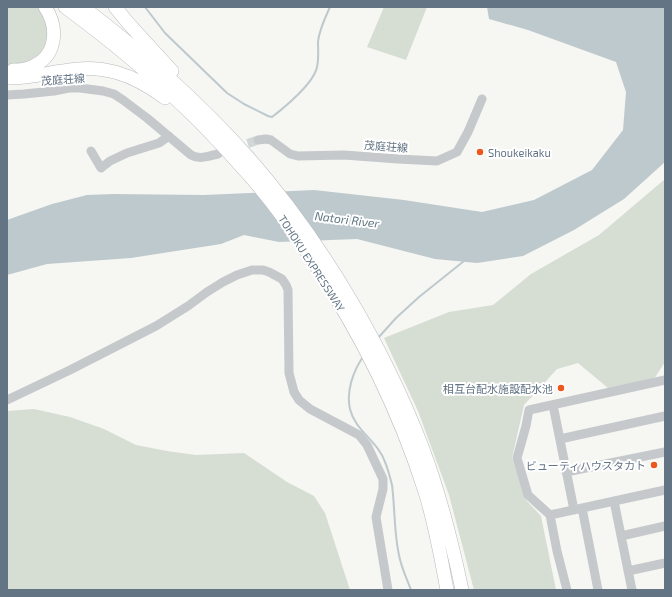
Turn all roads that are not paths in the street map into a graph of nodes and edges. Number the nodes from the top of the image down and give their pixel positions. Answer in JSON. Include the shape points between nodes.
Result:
{"nodes":[{"id":1,"x":45,"y":7,"type":"edge"},
{"id":2,"x":65,"y":7,"type":"edge"},
{"id":3,"x":83,"y":7,"type":"edge"},
{"id":4,"x":115,"y":7,"type":"edge"},
{"id":5,"x":119,"y":7,"type":"edge"},
{"id":6,"x":143,"y":39,"type":"junction"},
{"id":7,"x":7,"y":70,"type":"edge"},
{"id":8,"x":7,"y":78,"type":"edge"},
{"id":9,"x":7,"y":95,"type":"edge"},
{"id":10,"x":482,"y":99,"type":"dead end"},
{"id":11,"x":169,"y":136,"type":"junction"},
{"id":12,"x":258,"y":140,"type":"tunnel mouth"},
{"id":13,"x":91,"y":151,"type":"dead end"},
{"id":14,"x":218,"y":154,"type":"dead end"},
{"id":15,"x":233,"y":157,"type":"junction"},
{"id":16,"x":259,"y":174,"type":"junction"},
{"id":17,"x":375,"y":355,"type":"junction"},
{"id":18,"x":665,"y":380,"type":"edge"},
{"id":19,"x":7,"y":400,"type":"edge"},
{"id":20,"x":553,"y":405,"type":"junction"},
{"id":21,"x":665,"y":416,"type":"edge"},
{"id":22,"x":560,"y":439,"type":"junction"},
{"id":23,"x":665,"y":452,"type":"edge"},
{"id":24,"x":566,"y":472,"type":"junction"},
{"id":25,"x":665,"y":490,"type":"edge"},
{"id":26,"x":614,"y":501,"type":"junction"},
{"id":27,"x":578,"y":509,"type":"junction"},
{"id":28,"x":550,"y":515,"type":"junction"},
{"id":29,"x":665,"y":526,"type":"edge"},
{"id":30,"x":621,"y":536,"type":"junction"},
{"id":31,"x":665,"y":563,"type":"edge"},
{"id":32,"x":628,"y":571,"type":"junction"},
{"id":33,"x":388,"y":590,"type":"edge"},
{"id":34,"x":447,"y":590,"type":"edge"},
{"id":35,"x":462,"y":590,"type":"edge"},
{"id":36,"x":567,"y":590,"type":"edge"},
{"id":37,"x":598,"y":590,"type":"edge"},
{"id":38,"x":632,"y":590,"type":"edge"}],
"edges":[{"from":1,"to":7,"type":"highway","via":[[52,19],[54,36],[49,52],[31,68]]},
{"from":2,"to":15,"type":"highway","name":"TOHOKU EXPRESSWAY","via":[[143,69]]},
{"from":3,"to":16,"type":"highway","name":"TOHOKU EXPRESSWAY","via":[[123,38],[184,92],[229,137]]},
{"from":4,"to":6,"type":"highway"},
{"from":5,"to":6,"type":"highway"},
{"from":6,"to":16,"type":"highway","via":[[232,135]]},
{"from":8,"to":15,"type":"highway","via":[[86,68],[120,73],[162,96]]},
{"from":9,"to":11,"type":"street","name":"茂庭荘線","via":[[69,88],[103,91],[123,100]]},
{"from":10,"to":12,"type":"street","name":"茂庭荘線","via":[[457,152],[437,160],[344,155],[298,156],[290,154],[271,140]]},
{"from":11,"to":13,"type":"street","via":[[159,143],[127,153],[101,168]]},
{"from":11,"to":14,"type":"street","name":"茂庭荘線","via":[[196,157]]},
{"from":15,"to":16,"type":"highway","name":"TOHOKU EXPRESSWAY"},
{"from":16,"to":17,"type":"highway","name":"TOHOKU EXPRESSWAY","via":[[280,214]]},
{"from":16,"to":17,"type":"highway","name":"TOHOKU EXPRESSWAY","via":[[288,205],[331,268],[347,294]]},
{"from":17,"to":34,"type":"highway","name":"TOHOKU EXPRESSWAY","via":[[425,493]]},
{"from":17,"to":35,"type":"highway","name":"TOHOKU EXPRESSWAY","via":[[403,403],[425,455],[456,558]]},
{"from":18,"to":20,"type":"street"},
{"from":19,"to":33,"type":"street","via":[[156,326],[237,275],[252,270],[269,272],[282,279],[288,290],[289,373],[294,392],[310,409],[359,436],[367,445],[383,478],[376,517]]},
{"from":20,"to":22,"type":"street"},
{"from":20,"to":28,"type":"street","via":[[529,410],[517,458],[528,495]]},
{"from":21,"to":22,"type":"street"},
{"from":22,"to":24,"type":"street"},
{"from":23,"to":24,"type":"street"},
{"from":24,"to":27,"type":"street"},
{"from":25,"to":26,"type":"street"},
{"from":26,"to":27,"type":"street"},
{"from":26,"to":30,"type":"street"},
{"from":27,"to":28,"type":"street"},
{"from":27,"to":37,"type":"street"},
{"from":28,"to":36,"type":"street"},
{"from":29,"to":30,"type":"street"},
{"from":30,"to":32,"type":"street"},
{"from":31,"to":32,"type":"street"},
{"from":32,"to":38,"type":"street"}]}
